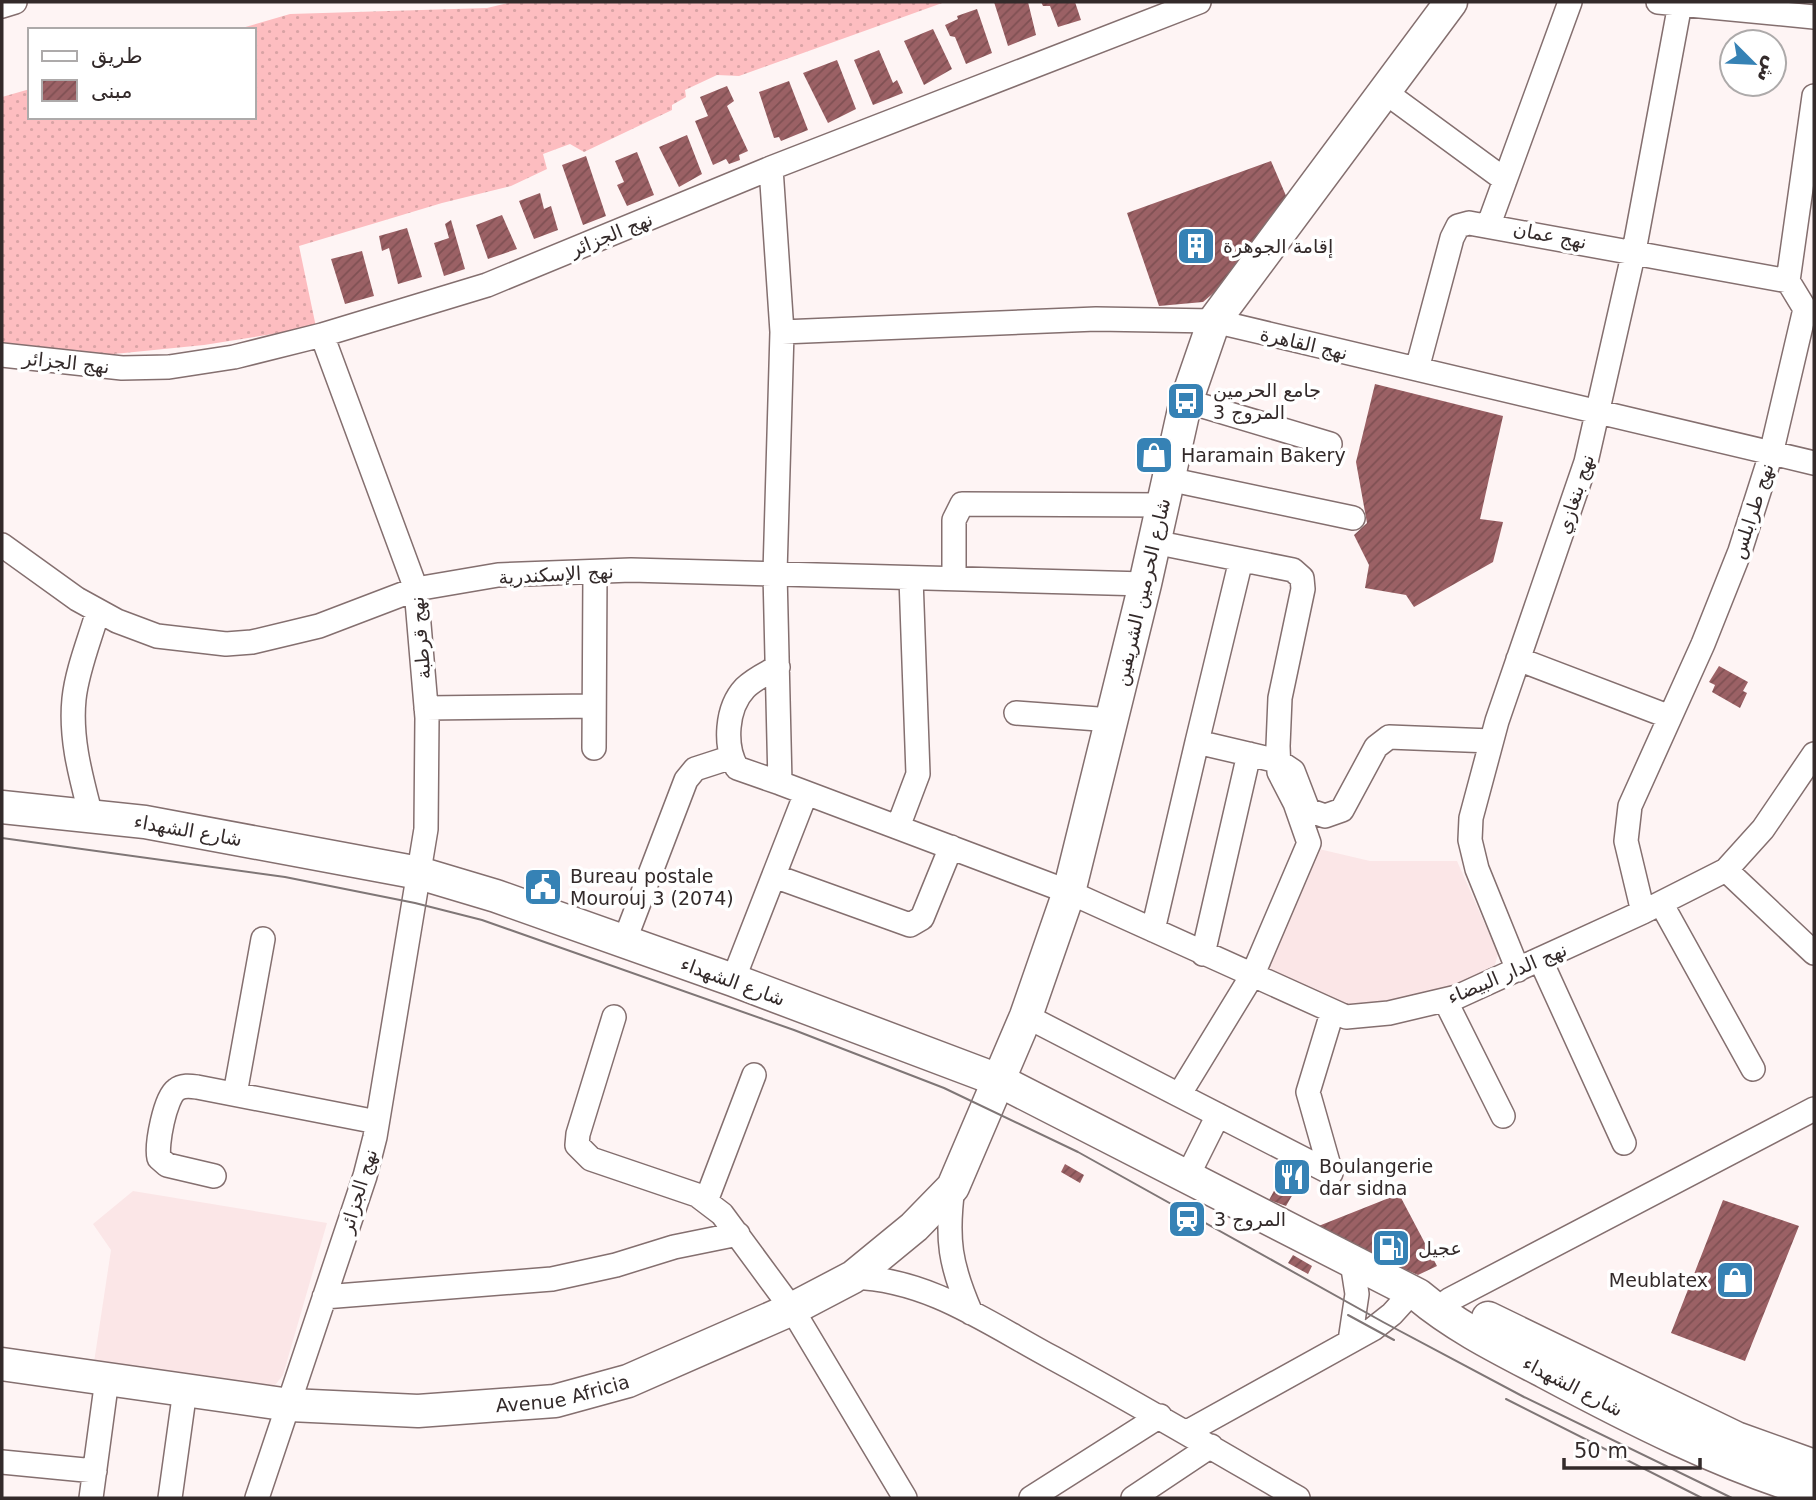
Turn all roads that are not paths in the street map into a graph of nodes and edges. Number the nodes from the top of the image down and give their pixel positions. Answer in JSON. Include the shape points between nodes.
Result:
{"nodes":[{"id":1,"x":15,"y":2,"type":"edge"},
{"id":2,"x":1199,"y":2,"type":"edge"},
{"id":3,"x":1451,"y":2,"type":"edge"},
{"id":4,"x":1570,"y":2,"type":"edge"},
{"id":5,"x":1669,"y":3,"type":"edge"},
{"id":6,"x":2,"y":6,"type":"edge"},
{"id":7,"x":1814,"y":17,"type":"edge"},
{"id":8,"x":1385,"y":92,"type":"junction"},
{"id":9,"x":1814,"y":96,"type":"edge"},
{"id":10,"x":1809,"y":163,"type":"edge"},
{"id":11,"x":771,"y":168,"type":"junction"},
{"id":12,"x":1505,"y":180,"type":"junction"},
{"id":13,"x":1489,"y":224,"type":"junction"},
{"id":14,"x":1634,"y":251,"type":"junction"},
{"id":15,"x":1788,"y":281,"type":"junction"},
{"id":16,"x":1809,"y":310,"type":"edge"},
{"id":17,"x":1214,"y":321,"type":"junction"},
{"id":18,"x":782,"y":332,"type":"junction"},
{"id":19,"x":322,"y":335,"type":"junction"},
{"id":20,"x":2,"y":355,"type":"edge"},
{"id":21,"x":1417,"y":369,"type":"junction"},
{"id":22,"x":1186,"y":401,"type":"junction"},
{"id":23,"x":1597,"y":412,"type":"junction"},
{"id":24,"x":1329,"y":444,"type":"dead end"},
{"id":25,"x":1771,"y":454,"type":"junction"},
{"id":26,"x":1814,"y":463,"type":"edge"},
{"id":27,"x":1166,"y":492,"type":"junction"},
{"id":28,"x":1353,"y":518,"type":"dead end"},
{"id":29,"x":1154,"y":542,"type":"junction"},
{"id":30,"x":2,"y":545,"type":"edge"},
{"id":31,"x":1241,"y":560,"type":"junction"},
{"id":32,"x":595,"y":572,"type":"junction"},
{"id":33,"x":775,"y":573,"type":"junction"},
{"id":34,"x":911,"y":578,"type":"junction"},
{"id":35,"x":954,"y":578,"type":"junction"},
{"id":36,"x":1145,"y":584,"type":"junction"},
{"id":37,"x":416,"y":589,"type":"junction"},
{"id":38,"x":98,"y":611,"type":"junction"},
{"id":39,"x":1518,"y":659,"type":"junction"},
{"id":40,"x":778,"y":667,"type":"junction"},
{"id":41,"x":594,"y":706,"type":"junction"},
{"id":42,"x":426,"y":708,"type":"junction"},
{"id":43,"x":1016,"y":713,"type":"dead end"},
{"id":44,"x":1670,"y":718,"type":"junction"},
{"id":45,"x":1112,"y":720,"type":"junction"},
{"id":46,"x":1491,"y":741,"type":"junction"},
{"id":47,"x":1198,"y":742,"type":"junction"},
{"id":48,"x":593,"y":748,"type":"dead end"},
{"id":49,"x":1249,"y":754,"type":"junction"},
{"id":50,"x":1814,"y":754,"type":"edge"},
{"id":51,"x":732,"y":757,"type":"junction"},
{"id":52,"x":1278,"y":761,"type":"junction"},
{"id":53,"x":780,"y":783,"type":"junction"},
{"id":54,"x":806,"y":793,"type":"junction"},
{"id":55,"x":2,"y":807,"type":"edge"},
{"id":56,"x":91,"y":816,"type":"junction"},
{"id":57,"x":898,"y":827,"type":"junction"},
{"id":58,"x":951,"y":847,"type":"junction"},
{"id":59,"x":1726,"y":870,"type":"junction"},
{"id":60,"x":419,"y":873,"type":"junction"},
{"id":61,"x":774,"y":876,"type":"junction"},
{"id":62,"x":1069,"y":891,"type":"junction"},
{"id":63,"x":1652,"y":908,"type":"junction"},
{"id":64,"x":1153,"y":930,"type":"junction"},
{"id":65,"x":263,"y":939,"type":"dead end"},
{"id":66,"x":624,"y":942,"type":"junction"},
{"id":67,"x":1814,"y":953,"type":"edge"},
{"id":68,"x":1203,"y":954,"type":"junction"},
{"id":69,"x":1540,"y":959,"type":"junction"},
{"id":70,"x":1518,"y":970,"type":"junction"},
{"id":71,"x":1253,"y":974,"type":"junction"},
{"id":72,"x":733,"y":980,"type":"junction"},
{"id":73,"x":1445,"y":1000,"type":"junction"},
{"id":74,"x":1332,"y":1013,"type":"junction"},
{"id":75,"x":1026,"y":1016,"type":"junction"},
{"id":76,"x":614,"y":1017,"type":"dead end"},
{"id":77,"x":1753,"y":1069,"type":"dead end"},
{"id":78,"x":754,"y":1075,"type":"dead end"},
{"id":79,"x":998,"y":1080,"type":"junction"},
{"id":80,"x":235,"y":1094,"type":"junction"},
{"id":81,"x":1179,"y":1095,"type":"junction"},
{"id":82,"x":1814,"y":1110,"type":"edge"},
{"id":83,"x":1218,"y":1115,"type":"junction"},
{"id":84,"x":1503,"y":1116,"type":"dead end"},
{"id":85,"x":377,"y":1122,"type":"junction"},
{"id":86,"x":1625,"y":1143,"type":"dead end"},
{"id":87,"x":214,"y":1175,"type":"dead end"},
{"id":88,"x":1187,"y":1177,"type":"junction"},
{"id":89,"x":953,"y":1187,"type":"junction"},
{"id":90,"x":706,"y":1201,"type":"junction"},
{"id":91,"x":738,"y":1234,"type":"junction"},
{"id":92,"x":1352,"y":1262,"type":"junction"},
{"id":93,"x":853,"y":1277,"type":"junction"},
{"id":94,"x":324,"y":1297,"type":"junction"},
{"id":95,"x":1430,"y":1300,"type":"junction"},
{"id":96,"x":792,"y":1309,"type":"junction"},
{"id":97,"x":971,"y":1313,"type":"junction"},
{"id":98,"x":1350,"y":1341,"type":"junction"},
{"id":99,"x":2,"y":1364,"type":"edge"},
{"id":100,"x":107,"y":1379,"type":"junction"},
{"id":101,"x":185,"y":1390,"type":"junction"},
{"id":102,"x":290,"y":1405,"type":"junction"},
{"id":103,"x":1160,"y":1416,"type":"junction"},
{"id":104,"x":1187,"y":1432,"type":"junction"},
{"id":105,"x":1211,"y":1446,"type":"junction"},
{"id":106,"x":2,"y":1461,"type":"edge"},
{"id":107,"x":1814,"y":1466,"type":"edge"},
{"id":108,"x":95,"y":1471,"type":"junction"},
{"id":109,"x":1814,"y":1492,"type":"edge"},
{"id":110,"x":91,"y":1498,"type":"edge"},
{"id":111,"x":170,"y":1498,"type":"edge"},
{"id":112,"x":257,"y":1498,"type":"edge"},
{"id":113,"x":905,"y":1498,"type":"edge"},
{"id":114,"x":1031,"y":1498,"type":"edge"},
{"id":115,"x":1133,"y":1498,"type":"edge"},
{"id":116,"x":1297,"y":1498,"type":"edge"}],
"edges":[{"from":1,"to":6,"type":"street"},
{"from":2,"to":11,"type":"street","name":"نهج الجزائر"},
{"from":3,"to":8,"type":"main road","name":"شارع الحرمين الشريفين"},
{"from":4,"to":12,"type":"street"},
{"from":5,"to":7,"type":"street"},
{"from":5,"to":14,"type":"street","name":"نهج بنغازي"},
{"from":8,"to":12,"type":"street"},
{"from":8,"to":17,"type":"main road","name":"شارع الحرمين الشريفين"},
{"from":9,"to":10,"type":"street"},
{"from":10,"to":15,"type":"street"},
{"from":11,"to":18,"type":"street"},
{"from":11,"to":19,"type":"street","name":"نهج الجزائر","via":[[487,285]]},
{"from":12,"to":13,"type":"street"},
{"from":13,"to":14,"type":"street","name":"نهج عمان"},
{"from":13,"to":21,"type":"street","name":"نهج عمان","via":[[1458,226],[1452,238]]},
{"from":14,"to":15,"type":"street","name":"نهج عمان"},
{"from":14,"to":23,"type":"street","name":"نهج بنغازي"},
{"from":15,"to":16,"type":"street","name":"نهج طرابلس"},
{"from":16,"to":25,"type":"street","name":"نهج طرابلس"},
{"from":17,"to":18,"type":"street","name":"نهج القاهرة","via":[[1096,319]]},
{"from":17,"to":21,"type":"street","name":"نهج القاهرة"},
{"from":17,"to":22,"type":"main road","name":"شارع الحرمين الشريفين"},
{"from":18,"to":33,"type":"street"},
{"from":19,"to":20,"type":"street","name":"نهج الجزائر","via":[[234,357],[169,367],[122,368]]},
{"from":19,"to":37,"type":"street","name":"نهج قرطبة"},
{"from":21,"to":23,"type":"street","name":"نهج القاهرة"},
{"from":22,"to":24,"type":"street"},
{"from":22,"to":27,"type":"main road","name":"شارع الحرمين الشريفين"},
{"from":23,"to":25,"type":"street","name":"نهج القاهرة"},
{"from":23,"to":39,"type":"street","name":"نهج بنغازي","via":[[1579,484]]},
{"from":25,"to":26,"type":"street","name":"نهج القاهرة"},
{"from":25,"to":44,"type":"street","name":"نهج طرابلس","via":[[1740,551]]},
{"from":27,"to":28,"type":"street"},
{"from":27,"to":29,"type":"main road","name":"شارع الحرمين الشريفين"},
{"from":27,"to":35,"type":"street","via":[[962,504],[954,520]]},
{"from":29,"to":31,"type":"street"},
{"from":29,"to":36,"type":"main road","name":"شارع الحرمين الشريفين"},
{"from":30,"to":38,"type":"street","name":"نهج الإسكندرية"},
{"from":31,"to":47,"type":"street"},
{"from":31,"to":52,"type":"street","via":[[1293,570],[1302,578],[1280,698]]},
{"from":32,"to":33,"type":"street","name":"نهج الإسكندرية"},
{"from":32,"to":37,"type":"street","name":"نهج الإسكندرية","via":[[498,575]]},
{"from":32,"to":41,"type":"street"},
{"from":33,"to":34,"type":"street","name":"نهج الإسكندرية"},
{"from":33,"to":40,"type":"street"},
{"from":34,"to":35,"type":"street","name":"نهج الإسكندرية"},
{"from":34,"to":57,"type":"street","via":[[918,774]]},
{"from":35,"to":36,"type":"street","name":"نهج الإسكندرية"},
{"from":36,"to":45,"type":"main road","name":"شارع الحرمين الشريفين"},
{"from":37,"to":38,"type":"street","name":"نهج الإسكندرية","via":[[319,626],[226,644],[157,636]]},
{"from":37,"to":42,"type":"street","name":"نهج قرطبة"},
{"from":38,"to":56,"type":"street","via":[[74,696],[73,723]]},
{"from":39,"to":44,"type":"street"},
{"from":39,"to":46,"type":"street","name":"نهج بنغازي"},
{"from":40,"to":51,"type":"street","via":[[738,697],[729,731]]},
{"from":40,"to":53,"type":"street"},
{"from":41,"to":42,"type":"street"},
{"from":41,"to":48,"type":"street"},
{"from":42,"to":60,"type":"street","name":"نهج قرطبة","via":[[426,829]]},
{"from":43,"to":45,"type":"street"},
{"from":44,"to":63,"type":"street","name":"نهج طرابلس","via":[[1634,793],[1627,824],[1626,841]]},
{"from":45,"to":62,"type":"main road","name":"شارع الحرمين الشريفين"},
{"from":46,"to":52,"type":"street","via":[[1389,737],[1376,747],[1342,810],[1325,816],[1308,810],[1293,771]]},
{"from":46,"to":70,"type":"street","name":"نهج بنغازي","via":[[1478,783],[1469,840]]},
{"from":47,"to":49,"type":"street"},
{"from":47,"to":64,"type":"street"},
{"from":49,"to":52,"type":"street"},
{"from":49,"to":68,"type":"street"},
{"from":50,"to":59,"type":"street","name":"نهج الدار البيضاء","via":[[1763,829]]},
{"from":51,"to":53,"type":"street","name":"نهج الدار البيضاء","via":[[737,768]]},
{"from":51,"to":66,"type":"street","via":[[690,774]]},
{"from":52,"to":71,"type":"street","via":[[1310,843]]},
{"from":53,"to":54,"type":"street","name":"نهج الدار البيضاء"},
{"from":54,"to":57,"type":"street","name":"نهج الدار البيضاء"},
{"from":54,"to":61,"type":"street"},
{"from":55,"to":56,"type":"main road","name":"شارع الشهداء"},
{"from":56,"to":60,"type":"main road","name":"شارع الشهداء"},
{"from":57,"to":58,"type":"street","name":"نهج الدار البيضاء"},
{"from":58,"to":61,"type":"street","via":[[922,918],[910,925]]},
{"from":58,"to":62,"type":"street","name":"نهج الدار البيضاء"},
{"from":59,"to":63,"type":"street","name":"نهج الدار البيضاء"},
{"from":59,"to":67,"type":"street"},
{"from":60,"to":66,"type":"main road","name":"شارع الشهداء"},
{"from":60,"to":85,"type":"street","name":"نهج الجزائر"},
{"from":61,"to":72,"type":"street"},
{"from":62,"to":64,"type":"street","name":"نهج الدار البيضاء"},
{"from":62,"to":75,"type":"main road","name":"شارع الحرمين الشريفين"},
{"from":63,"to":69,"type":"street","name":"نهج الدار البيضاء"},
{"from":63,"to":77,"type":"street","name":"نهج طرابلس"},
{"from":64,"to":68,"type":"street","name":"نهج الدار البيضاء"},
{"from":65,"to":80,"type":"street"},
{"from":66,"to":72,"type":"main road","name":"شارع الشهداء"},
{"from":68,"to":71,"type":"street","name":"نهج الدار البيضاء"},
{"from":69,"to":70,"type":"street","name":"نهج الدار البيضاء"},
{"from":69,"to":86,"type":"street"},
{"from":70,"to":73,"type":"street","name":"نهج الدار البيضاء"},
{"from":71,"to":74,"type":"street","name":"نهج الدار البيضاء"},
{"from":71,"to":81,"type":"street"},
{"from":72,"to":79,"type":"main road","name":"شارع الشهداء"},
{"from":73,"to":74,"type":"street","name":"نهج الدار البيضاء","via":[[1389,1013],[1346,1017]]},
{"from":73,"to":84,"type":"street"},
{"from":74,"to":83,"type":"street","via":[[1308,1092],[1331,1173]]},
{"from":75,"to":79,"type":"main road","name":"شارع الحرمين الشريفين"},
{"from":75,"to":81,"type":"street"},
{"from":76,"to":90,"type":"street","via":[[577,1145],[592,1159]]},
{"from":78,"to":90,"type":"street"},
{"from":79,"to":88,"type":"main road","name":"شارع الشهداء"},
{"from":79,"to":89,"type":"main road","name":"Avenue Africia"},
{"from":80,"to":85,"type":"street"},
{"from":80,"to":87,"type":"street","via":[[181,1087],[166,1104],[159,1158],[167,1165]]},
{"from":81,"to":83,"type":"street"},
{"from":82,"to":95,"type":"street"},
{"from":83,"to":88,"type":"street"},
{"from":85,"to":94,"type":"street","name":"نهج الجزائر","via":[[365,1176]]},
{"from":88,"to":92,"type":"main road","name":"شارع الشهداء"},
{"from":89,"to":93,"type":"main road","name":"Avenue Africia","via":[[914,1227]]},
{"from":89,"to":97,"type":"street","via":[[949,1247]]},
{"from":90,"to":91,"type":"street"},
{"from":91,"to":94,"type":"street","via":[[552,1279]]},
{"from":91,"to":96,"type":"street"},
{"from":92,"to":95,"type":"main road","name":"شارع الشهداء"},
{"from":92,"to":98,"type":"street","via":[[1357,1294]]},
{"from":93,"to":96,"type":"main road","name":"Avenue Africia"},
{"from":93,"to":97,"type":"street","via":[[915,1286]]},
{"from":94,"to":102,"type":"street","name":"نهج الجزائر"},
{"from":95,"to":98,"type":"street"},
{"from":95,"to":107,"type":"main road","name":"شارع الشهداء","via":[[1736,1438]]},
{"from":95,"to":109,"type":"main road","name":"شارع الشهداء","via":[[1597,1400],[1703,1449]]},
{"from":96,"to":102,"type":"main road","name":"Avenue Africia","via":[[628,1381],[555,1401],[418,1411]]},
{"from":96,"to":113,"type":"street"},
{"from":97,"to":103,"type":"street"},
{"from":98,"to":104,"type":"street"},
{"from":99,"to":100,"type":"main road","name":"Avenue Africia"},
{"from":100,"to":101,"type":"main road","name":"Avenue Africia"},
{"from":100,"to":108,"type":"street"},
{"from":101,"to":102,"type":"main road","name":"Avenue Africia"},
{"from":101,"to":111,"type":"street"},
{"from":102,"to":112,"type":"street","name":"نهج الجزائر"},
{"from":103,"to":104,"type":"street"},
{"from":103,"to":114,"type":"street"},
{"from":104,"to":105,"type":"street"},
{"from":105,"to":115,"type":"street"},
{"from":105,"to":116,"type":"street"},
{"from":106,"to":108,"type":"street"},
{"from":108,"to":110,"type":"street"}]}
